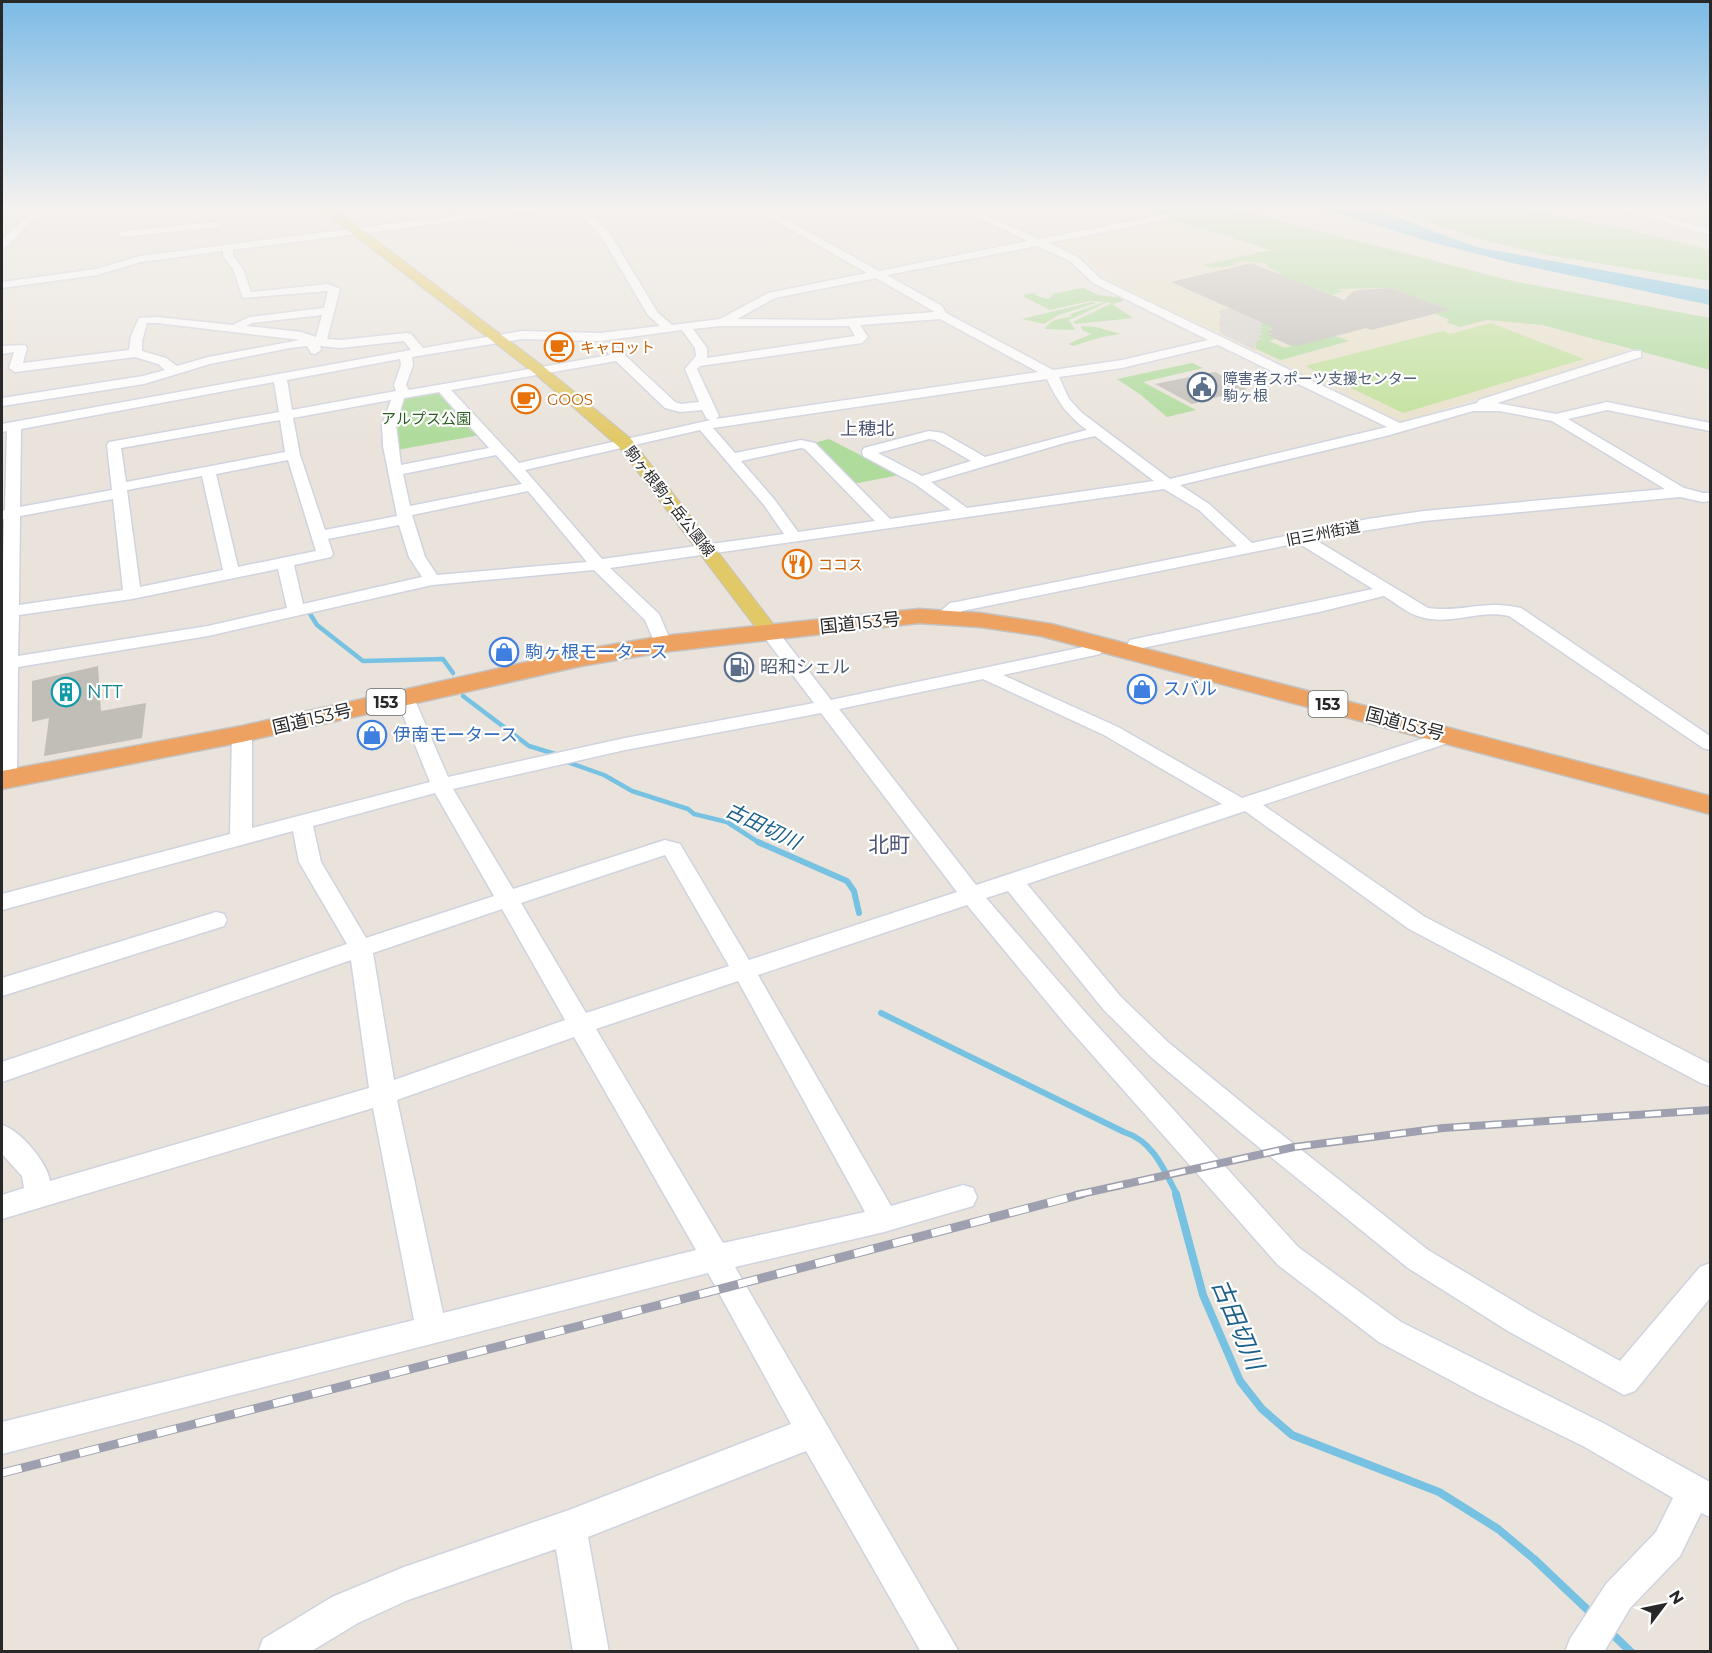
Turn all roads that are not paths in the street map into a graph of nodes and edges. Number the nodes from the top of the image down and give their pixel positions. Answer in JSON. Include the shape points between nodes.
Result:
{"nodes":[{"id":1,"x":244,"y":285,"type":"edge"},
{"id":2,"x":427,"y":285,"type":"edge"},
{"id":3,"x":636,"y":285,"type":"edge"},
{"id":4,"x":824,"y":285,"type":"edge"},
{"id":5,"x":898,"y":285,"type":"edge"},
{"id":6,"x":1104,"y":285,"type":"edge"},
{"id":7,"x":330,"y":311,"type":"junction"},
{"id":8,"x":942,"y":315,"type":"junction"},
{"id":9,"x":721,"y":322,"type":"junction"},
{"id":10,"x":852,"y":322,"type":"junction"},
{"id":11,"x":684,"y":326,"type":"junction"},
{"id":12,"x":668,"y":327,"type":"junction"},
{"id":13,"x":231,"y":329,"type":"junction"},
{"id":14,"x":600,"y":337,"type":"junction"},
{"id":15,"x":499,"y":340,"type":"junction"},
{"id":16,"x":1219,"y":341,"type":"junction"},
{"id":17,"x":316,"y":342,"type":"junction"},
{"id":18,"x":2,"y":350,"type":"edge"},
{"id":19,"x":420,"y":352,"type":"junction"},
{"id":20,"x":136,"y":353,"type":"junction"},
{"id":21,"x":1637,"y":354,"type":"dead end"},
{"id":22,"x":405,"y":355,"type":"junction"},
{"id":23,"x":617,"y":357,"type":"junction"},
{"id":24,"x":696,"y":363,"type":"junction"},
{"id":25,"x":328,"y":369,"type":"junction"},
{"id":26,"x":539,"y":370,"type":"junction"},
{"id":27,"x":172,"y":372,"type":"junction"},
{"id":28,"x":1052,"y":375,"type":"junction"},
{"id":29,"x":280,"y":378,"type":"junction"},
{"id":30,"x":441,"y":387,"type":"junction"},
{"id":31,"x":400,"y":394,"type":"junction"},
{"id":32,"x":179,"y":396,"type":"junction"},
{"id":33,"x":2,"y":402,"type":"edge"},
{"id":34,"x":708,"y":405,"type":"junction"},
{"id":35,"x":1472,"y":407,"type":"junction"},
{"id":36,"x":287,"y":414,"type":"junction"},
{"id":37,"x":1556,"y":418,"type":"junction"},
{"id":38,"x":708,"y":424,"type":"junction"},
{"id":39,"x":8,"y":427,"type":"edge"},
{"id":40,"x":1399,"y":428,"type":"junction"},
{"id":41,"x":1710,"y":428,"type":"edge"},
{"id":42,"x":1096,"y":432,"type":"junction"},
{"id":43,"x":625,"y":443,"type":"junction"},
{"id":44,"x":499,"y":450,"type":"junction"},
{"id":45,"x":294,"y":455,"type":"junction"},
{"id":46,"x":733,"y":458,"type":"junction"},
{"id":47,"x":982,"y":462,"type":"junction"},
{"id":48,"x":515,"y":468,"type":"junction"},
{"id":49,"x":8,"y":471,"type":"edge"},
{"id":50,"x":208,"y":471,"type":"junction"},
{"id":51,"x":395,"y":471,"type":"junction"},
{"id":52,"x":920,"y":481,"type":"junction"},
{"id":53,"x":1167,"y":484,"type":"junction"},
{"id":54,"x":532,"y":486,"type":"junction"},
{"id":55,"x":1710,"y":488,"type":"edge"},
{"id":56,"x":121,"y":490,"type":"junction"},
{"id":57,"x":1680,"y":492,"type":"junction"},
{"id":58,"x":1710,"y":497,"type":"edge"},
{"id":59,"x":962,"y":512,"type":"junction"},
{"id":60,"x":7,"y":514,"type":"edge"},
{"id":61,"x":404,"y":515,"type":"junction"},
{"id":62,"x":885,"y":522,"type":"junction"},
{"id":63,"x":321,"y":536,"type":"junction"},
{"id":64,"x":793,"y":536,"type":"junction"},
{"id":65,"x":1300,"y":538,"type":"junction"},
{"id":66,"x":708,"y":548,"type":"junction"},
{"id":67,"x":1249,"y":548,"type":"junction"},
{"id":68,"x":285,"y":562,"type":"junction"},
{"id":69,"x":597,"y":564,"type":"junction"},
{"id":70,"x":232,"y":574,"type":"junction"},
{"id":71,"x":432,"y":580,"type":"junction"},
{"id":72,"x":1388,"y":590,"type":"junction"},
{"id":73,"x":132,"y":594,"type":"junction"},
{"id":74,"x":296,"y":609,"type":"junction"},
{"id":75,"x":5,"y":611,"type":"edge"},
{"id":76,"x":943,"y":616,"type":"junction"},
{"id":77,"x":771,"y":633,"type":"junction"},
{"id":78,"x":663,"y":644,"type":"junction"},
{"id":79,"x":1100,"y":644,"type":"junction"},
{"id":80,"x":1131,"y":652,"type":"junction"},
{"id":81,"x":5,"y":664,"type":"edge"},
{"id":82,"x":985,"y":673,"type":"junction"},
{"id":83,"x":405,"y":698,"type":"junction"},
{"id":84,"x":828,"y":706,"type":"junction"},
{"id":85,"x":242,"y":734,"type":"junction"},
{"id":86,"x":1450,"y":736,"type":"junction"},
{"id":87,"x":1710,"y":744,"type":"edge"},
{"id":88,"x":4,"y":779,"type":"edge"},
{"id":89,"x":441,"y":785,"type":"junction"},
{"id":90,"x":1244,"y":805,"type":"junction"},
{"id":91,"x":1710,"y":805,"type":"edge"},
{"id":92,"x":302,"y":823,"type":"junction"},
{"id":93,"x":242,"y":839,"type":"junction"},
{"id":94,"x":1013,"y":882,"type":"junction"},
{"id":95,"x":972,"y":896,"type":"junction"},
{"id":96,"x":507,"y":900,"type":"junction"},
{"id":97,"x":2,"y":902,"type":"edge"},
{"id":98,"x":216,"y":920,"type":"dead end"},
{"id":99,"x":361,"y":948,"type":"junction"},
{"id":100,"x":744,"y":971,"type":"junction"},
{"id":101,"x":2,"y":987,"type":"edge"},
{"id":102,"x":579,"y":1025,"type":"junction"},
{"id":103,"x":2,"y":1072,"type":"edge"},
{"id":104,"x":1710,"y":1076,"type":"edge"},
{"id":105,"x":383,"y":1094,"type":"junction"},
{"id":106,"x":2,"y":1136,"type":"edge"},
{"id":107,"x":39,"y":1196,"type":"junction"},
{"id":108,"x":963,"y":1197,"type":"dead end"},
{"id":109,"x":4,"y":1211,"type":"edge"},
{"id":110,"x":884,"y":1220,"type":"junction"},
{"id":111,"x":717,"y":1258,"type":"junction"},
{"id":112,"x":1710,"y":1276,"type":"edge"},
{"id":113,"x":431,"y":1329,"type":"junction"},
{"id":114,"x":813,"y":1432,"type":"junction"},
{"id":115,"x":2,"y":1438,"type":"edge"},
{"id":116,"x":1703,"y":1495,"type":"edge"},
{"id":117,"x":569,"y":1527,"type":"junction"},
{"id":118,"x":277,"y":1651,"type":"edge"},
{"id":119,"x":940,"y":1651,"type":"edge"},
{"id":120,"x":591,"y":1652,"type":"edge"},
{"id":121,"x":1583,"y":1652,"type":"edge"}],
"edges":[{"from":1,"to":7,"type":"street","via":[[248,296],[333,288]]},
{"from":2,"to":15,"type":"main road","name":"駒ヶ根駒ヶ岳公園線"},
{"from":3,"to":12,"type":"street","via":[[654,315]]},
{"from":4,"to":9,"type":"street","via":[[772,296]]},
{"from":5,"to":8,"type":"street","via":[[938,308]]},
{"from":6,"to":16,"type":"street"},
{"from":7,"to":13,"type":"street","via":[[249,320]]},
{"from":7,"to":17,"type":"street","via":[[323,337]]},
{"from":8,"to":10,"type":"street"},
{"from":8,"to":28,"type":"street"},
{"from":9,"to":10,"type":"street"},
{"from":9,"to":11,"type":"street"},
{"from":10,"to":24,"type":"street","via":[[862,337],[858,340]]},
{"from":11,"to":12,"type":"street"},
{"from":11,"to":24,"type":"street","via":[[701,348],[702,356]]},
{"from":12,"to":14,"type":"street"},
{"from":13,"to":17,"type":"street","via":[[300,336]]},
{"from":13,"to":20,"type":"street","via":[[143,320],[135,340]]},
{"from":14,"to":15,"type":"street","via":[[550,334]]},
{"from":14,"to":23,"type":"street"},
{"from":15,"to":19,"type":"street"},
{"from":15,"to":26,"type":"main road","name":"駒ヶ根駒ヶ岳公園線"},
{"from":16,"to":28,"type":"street","via":[[1122,364]]},
{"from":16,"to":40,"type":"street"},
{"from":17,"to":19,"type":"street","via":[[354,343],[406,337]]},
{"from":17,"to":25,"type":"street","via":[[313,346]]},
{"from":17,"to":27,"type":"street","via":[[264,349]]},
{"from":18,"to":20,"type":"street","via":[[21,348],[15,368]]},
{"from":19,"to":22,"type":"street"},
{"from":20,"to":27,"type":"street","via":[[162,361]]},
{"from":21,"to":35,"type":"street"},
{"from":22,"to":25,"type":"street"},
{"from":22,"to":31,"type":"street","via":[[407,365]]},
{"from":23,"to":26,"type":"street"},
{"from":23,"to":34,"type":"street","via":[[670,405]]},
{"from":24,"to":34,"type":"street","via":[[691,369]]},
{"from":25,"to":29,"type":"street"},
{"from":26,"to":30,"type":"street"},
{"from":26,"to":43,"type":"main road","name":"駒ヶ根駒ヶ岳公園線"},
{"from":27,"to":32,"type":"street"},
{"from":27,"to":33,"type":"street","via":[[131,383]]},
{"from":28,"to":38,"type":"street"},
{"from":28,"to":42,"type":"street","via":[[1063,400]]},
{"from":29,"to":32,"type":"street"},
{"from":29,"to":36,"type":"street"},
{"from":30,"to":31,"type":"street"},
{"from":30,"to":44,"type":"street"},
{"from":31,"to":36,"type":"street"},
{"from":31,"to":51,"type":"street","via":[[389,425]]},
{"from":32,"to":39,"type":"street"},
{"from":34,"to":38,"type":"street"},
{"from":35,"to":37,"type":"street","via":[[1499,407]]},
{"from":35,"to":40,"type":"street"},
{"from":36,"to":45,"type":"street"},
{"from":36,"to":56,"type":"street","via":[[114,445]]},
{"from":37,"to":41,"type":"street","via":[[1606,406]]},
{"from":37,"to":57,"type":"street"},
{"from":38,"to":43,"type":"street"},
{"from":38,"to":46,"type":"street"},
{"from":39,"to":49,"type":"street"},
{"from":40,"to":53,"type":"street"},
{"from":42,"to":47,"type":"street"},
{"from":42,"to":53,"type":"street"},
{"from":43,"to":48,"type":"street"},
{"from":43,"to":66,"type":"main road","name":"駒ヶ根駒ヶ岳公園線"},
{"from":44,"to":48,"type":"street"},
{"from":44,"to":51,"type":"street"},
{"from":45,"to":50,"type":"street"},
{"from":45,"to":63,"type":"street"},
{"from":46,"to":62,"type":"street","via":[[801,444],[810,446]]},
{"from":46,"to":64,"type":"street"},
{"from":47,"to":52,"type":"street"},
{"from":47,"to":52,"type":"street","via":[[938,436],[929,435],[869,451]]},
{"from":48,"to":54,"type":"street"},
{"from":49,"to":60,"type":"street"},
{"from":50,"to":56,"type":"street"},
{"from":50,"to":70,"type":"street"},
{"from":51,"to":61,"type":"street"},
{"from":52,"to":59,"type":"street"},
{"from":53,"to":59,"type":"street"},
{"from":53,"to":67,"type":"street","via":[[1204,507]]},
{"from":54,"to":61,"type":"street"},
{"from":54,"to":69,"type":"street"},
{"from":55,"to":57,"type":"street","name":"旧三州街道"},
{"from":56,"to":60,"type":"street"},
{"from":56,"to":73,"type":"street"},
{"from":57,"to":58,"type":"street"},
{"from":57,"to":65,"type":"street","name":"旧三州街道","via":[[1424,516]]},
{"from":59,"to":62,"type":"street"},
{"from":60,"to":75,"type":"street"},
{"from":61,"to":63,"type":"street"},
{"from":61,"to":71,"type":"street","via":[[417,557]]},
{"from":62,"to":64,"type":"street"},
{"from":63,"to":68,"type":"street","via":[[326,554]]},
{"from":64,"to":66,"type":"street"},
{"from":65,"to":67,"type":"street","name":"旧三州街道"},
{"from":65,"to":72,"type":"street"},
{"from":66,"to":69,"type":"street"},
{"from":66,"to":77,"type":"main road","name":"駒ヶ根駒ヶ岳公園線"},
{"from":67,"to":76,"type":"street","name":"旧三州街道","via":[[956,607]]},
{"from":68,"to":70,"type":"street"},
{"from":68,"to":74,"type":"street"},
{"from":69,"to":71,"type":"street"},
{"from":69,"to":78,"type":"street","via":[[653,618]]},
{"from":70,"to":73,"type":"street"},
{"from":71,"to":74,"type":"street"},
{"from":72,"to":80,"type":"street","via":[[1136,644]]},
{"from":72,"to":87,"type":"street","via":[[1424,613],[1438,615],[1493,607],[1515,612]]},
{"from":73,"to":75,"type":"street"},
{"from":74,"to":81,"type":"street","via":[[198,633]]},
{"from":75,"to":81,"type":"street"},
{"from":76,"to":77,"type":"highway","name":"国道153号","number":"153"},
{"from":76,"to":79,"type":"highway","name":"国道153号","number":"153","via":[[1009,623]]},
{"from":77,"to":78,"type":"highway","name":"国道153号","number":"153"},
{"from":77,"to":84,"type":"street"},
{"from":78,"to":83,"type":"highway","name":"国道153号","number":"153","via":[[581,658]]},
{"from":79,"to":80,"type":"highway","name":"国道153号","number":"153"},
{"from":79,"to":82,"type":"street","via":[[1094,650]]},
{"from":80,"to":86,"type":"highway","name":"国道153号","number":"153"},
{"from":81,"to":88,"type":"street"},
{"from":82,"to":84,"type":"street"},
{"from":82,"to":90,"type":"street","via":[[1111,731]]},
{"from":83,"to":85,"type":"highway","name":"国道153号","number":"153"},
{"from":83,"to":89,"type":"street"},
{"from":84,"to":89,"type":"street","via":[[626,744]]},
{"from":84,"to":95,"type":"street"},
{"from":85,"to":88,"type":"highway","name":"国道153号","number":"153"},
{"from":85,"to":93,"type":"street"},
{"from":86,"to":90,"type":"street"},
{"from":86,"to":91,"type":"highway","name":"国道153号","number":"153"},
{"from":89,"to":92,"type":"street"},
{"from":89,"to":96,"type":"street"},
{"from":90,"to":94,"type":"street"},
{"from":90,"to":104,"type":"street","via":[[1417,922]]},
{"from":92,"to":93,"type":"street"},
{"from":92,"to":99,"type":"street","via":[[310,862]]},
{"from":93,"to":97,"type":"street"},
{"from":94,"to":95,"type":"street"},
{"from":94,"to":112,"type":"street","via":[[1112,1003],[1160,1050],[1418,1259],[1538,1332],[1624,1380]]},
{"from":95,"to":100,"type":"street"},
{"from":95,"to":116,"type":"street","via":[[1075,1018],[1288,1256],[1390,1332]]},
{"from":96,"to":99,"type":"street"},
{"from":96,"to":100,"type":"street","via":[[665,848],[672,849]]},
{"from":96,"to":102,"type":"street"},
{"from":98,"to":101,"type":"street"},
{"from":99,"to":103,"type":"street"},
{"from":99,"to":105,"type":"street"},
{"from":100,"to":102,"type":"street"},
{"from":100,"to":110,"type":"street"},
{"from":102,"to":105,"type":"street"},
{"from":102,"to":111,"type":"street"},
{"from":105,"to":107,"type":"street"},
{"from":105,"to":113,"type":"street"},
{"from":106,"to":107,"type":"street","via":[[35,1171]]},
{"from":107,"to":109,"type":"street"},
{"from":108,"to":110,"type":"street"},
{"from":110,"to":111,"type":"street"},
{"from":111,"to":113,"type":"street"},
{"from":111,"to":114,"type":"street"},
{"from":113,"to":115,"type":"street"},
{"from":114,"to":117,"type":"street"},
{"from":114,"to":119,"type":"street"},
{"from":116,"to":121,"type":"street","via":[[1668,1544],[1618,1596]]},
{"from":117,"to":118,"type":"street","via":[[404,1584],[345,1610]]},
{"from":117,"to":120,"type":"street"}]}
